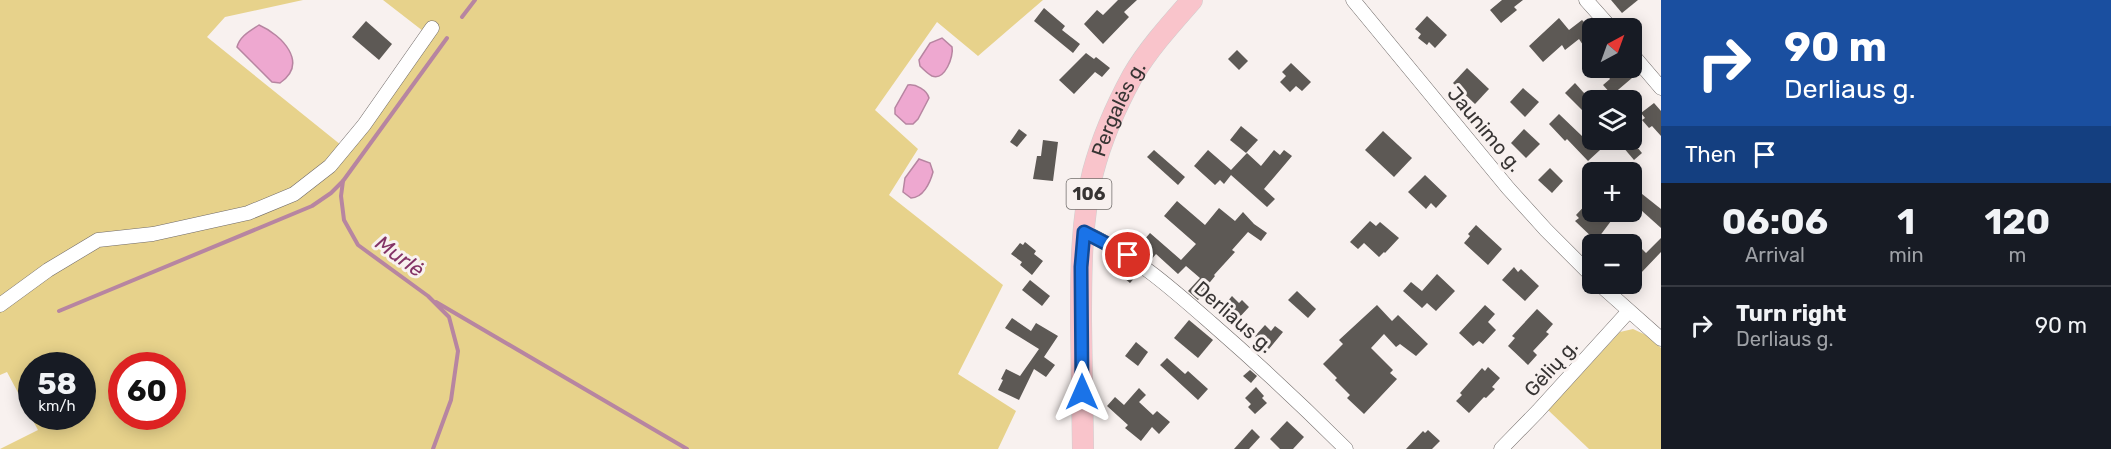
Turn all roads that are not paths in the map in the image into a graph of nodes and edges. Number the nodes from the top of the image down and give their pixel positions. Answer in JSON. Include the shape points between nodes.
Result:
{"nodes":[{"id":1,"x":1192,"y":0,"type":"edge"},
{"id":2,"x":1353,"y":0,"type":"edge"},
{"id":3,"x":1587,"y":0,"type":"edge"},
{"id":4,"x":1602,"y":18,"type":"edge"},
{"id":5,"x":432,"y":28,"type":"dead end"},
{"id":6,"x":1642,"y":66,"type":"edge"},
{"id":7,"x":1661,"y":88,"type":"edge"},
{"id":8,"x":1084,"y":232,"type":"junction"},
{"id":9,"x":1582,"y":266,"type":"edge"},
{"id":10,"x":1609,"y":294,"type":"edge"},
{"id":11,"x":0,"y":305,"type":"edge"},
{"id":12,"x":1628,"y":312,"type":"junction"},
{"id":13,"x":1661,"y":339,"type":"edge"},
{"id":14,"x":1083,"y":449,"type":"edge"},
{"id":15,"x":1346,"y":449,"type":"edge"},
{"id":16,"x":1501,"y":449,"type":"edge"}],
"edges":[{"from":1,"to":8,"type":"main road","name":"Pergalės g.","number":"106","via":[[1142,62],[1114,111],[1093,173]]},
{"from":2,"to":9,"type":"street","name":"Jaunimo g.","via":[[1508,188]]},
{"from":3,"to":4,"type":"street"},
{"from":5,"to":11,"type":"street","via":[[330,166],[294,194],[248,213],[153,234],[98,240]]},
{"from":6,"to":7,"type":"street"},
{"from":8,"to":14,"type":"main road","name":"Pergalės g.","number":"106"},
{"from":8,"to":15,"type":"street","name":"Derliaus g.","via":[[1128,255],[1182,298],[1274,377]]},
{"from":10,"to":12,"type":"street"},
{"from":12,"to":13,"type":"street"},
{"from":12,"to":16,"type":"street","name":"Gėlių g."}]}
